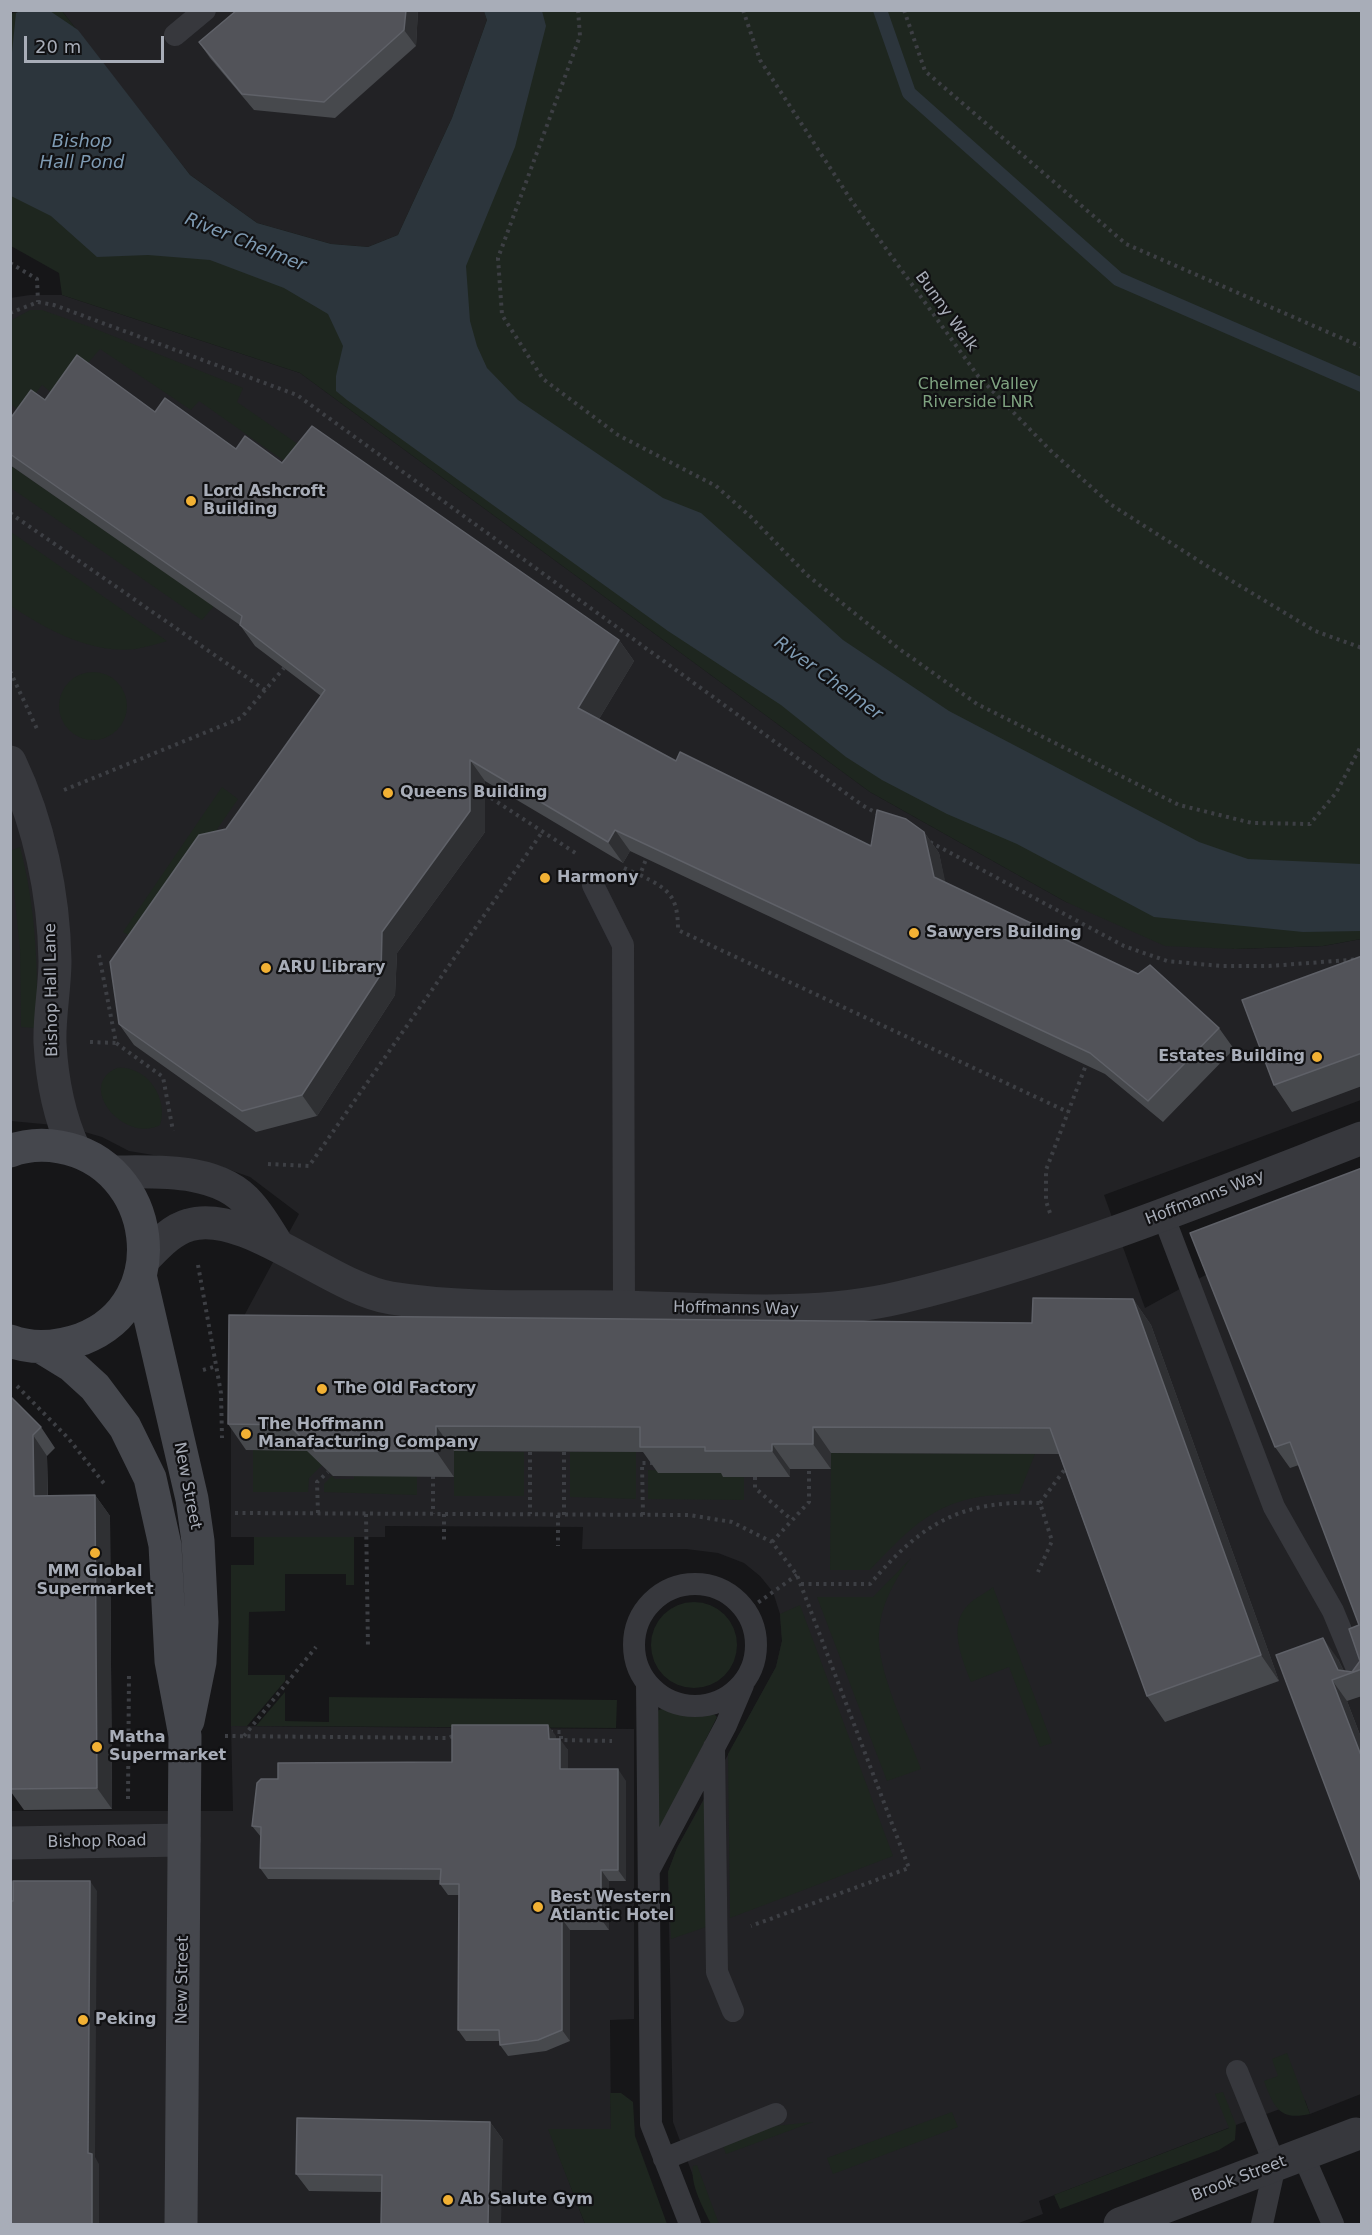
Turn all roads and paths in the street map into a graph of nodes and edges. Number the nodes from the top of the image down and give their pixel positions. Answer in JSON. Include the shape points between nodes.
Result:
{"nodes":[{"id":1,"x":205,"y":10,"type":"edge"},
{"id":2,"x":578,"y":10,"type":"edge"},
{"id":3,"x":743,"y":10,"type":"edge"},
{"id":4,"x":904,"y":10,"type":"edge"},
{"id":5,"x":175,"y":35,"type":"dead end"},
{"id":6,"x":10,"y":263,"type":"edge"},
{"id":7,"x":38,"y":302,"type":"junction"},
{"id":8,"x":10,"y":313,"type":"edge"},
{"id":9,"x":1362,"y":347,"type":"edge"},
{"id":10,"x":10,"y":513,"type":"edge"},
{"id":11,"x":1362,"y":648,"type":"edge"},
{"id":12,"x":284,"y":668,"type":"edge"},
{"id":13,"x":10,"y":671,"type":"edge"},
{"id":14,"x":265,"y":690,"type":"junction"},
{"id":15,"x":40,"y":736,"type":"dead end"},
{"id":16,"x":1362,"y":744,"type":"edge"},
{"id":17,"x":10,"y":762,"type":"edge"},
{"id":18,"x":60,"y":779,"type":"dead end"},
{"id":19,"x":65,"y":790,"type":"junction"},
{"id":20,"x":491,"y":798,"type":"edge"},
{"id":21,"x":67,"y":801,"type":"dead end"},
{"id":22,"x":883,"y":816,"type":"edge"},
{"id":23,"x":543,"y":831,"type":"junction"},
{"id":24,"x":925,"y":839,"type":"edge"},
{"id":25,"x":651,"y":849,"type":"edge"},
{"id":26,"x":580,"y":856,"type":"edge"},
{"id":27,"x":613,"y":865,"type":"edge"},
{"id":28,"x":640,"y":874,"type":"junction"},
{"id":29,"x":594,"y":885,"type":"dead end"},
{"id":30,"x":98,"y":951,"type":"dead end"},
{"id":31,"x":1362,"y":959,"type":"edge"},
{"id":32,"x":1086,"y":1065,"type":"edge"},
{"id":33,"x":1068,"y":1112,"type":"junction"},
{"id":34,"x":173,"y":1130,"type":"junction"},
{"id":35,"x":184,"y":1133,"type":"dead end"},
{"id":36,"x":1362,"y":1138,"type":"edge"},
{"id":37,"x":74,"y":1149,"type":"junction"},
{"id":38,"x":10,"y":1151,"type":"edge"},
{"id":39,"x":262,"y":1164,"type":"dead end"},
{"id":40,"x":112,"y":1172,"type":"junction"},
{"id":41,"x":181,"y":1172,"type":"junction"},
{"id":42,"x":1163,"y":1215,"type":"junction"},
{"id":43,"x":190,"y":1224,"type":"junction"},
{"id":44,"x":276,"y":1243,"type":"junction"},
{"id":45,"x":1064,"y":1250,"type":"junction"},
{"id":46,"x":142,"y":1267,"type":"junction"},
{"id":47,"x":624,"y":1307,"type":"junction"},
{"id":48,"x":26,"y":1344,"type":"edge"},
{"id":49,"x":10,"y":1379,"type":"edge"},
{"id":50,"x":223,"y":1448,"type":"dead end"},
{"id":51,"x":530,"y":1452,"type":"edge"},
{"id":52,"x":564,"y":1452,"type":"edge"},
{"id":53,"x":1071,"y":1461,"type":"edge"},
{"id":54,"x":658,"y":1463,"type":"edge"},
{"id":55,"x":809,"y":1469,"type":"edge"},
{"id":56,"x":328,"y":1472,"type":"edge"},
{"id":57,"x":433,"y":1476,"type":"edge"},
{"id":58,"x":755,"y":1477,"type":"edge"},
{"id":59,"x":111,"y":1494,"type":"dead end"},
{"id":60,"x":1040,"y":1503,"type":"junction"},
{"id":61,"x":318,"y":1513,"type":"dead end"},
{"id":62,"x":366,"y":1514,"type":"dead end"},
{"id":63,"x":433,"y":1514,"type":"dead end"},
{"id":64,"x":444,"y":1514,"type":"dead end"},
{"id":65,"x":530,"y":1514,"type":"dead end"},
{"id":66,"x":558,"y":1515,"type":"dead end"},
{"id":67,"x":564,"y":1515,"type":"dead end"},
{"id":68,"x":643,"y":1515,"type":"dead end"},
{"id":69,"x":792,"y":1520,"type":"junction"},
{"id":70,"x":772,"y":1542,"type":"dead end"},
{"id":71,"x":444,"y":1544,"type":"dead end"},
{"id":72,"x":558,"y":1546,"type":"dead end"},
{"id":73,"x":1038,"y":1572,"type":"dead end"},
{"id":74,"x":797,"y":1575,"type":"dead end"},
{"id":75,"x":801,"y":1584,"type":"dead end"},
{"id":76,"x":746,"y":1611,"type":"junction"},
{"id":77,"x":316,"y":1647,"type":"dead end"},
{"id":78,"x":368,"y":1648,"type":"dead end"},
{"id":79,"x":129,"y":1669,"type":"dead end"},
{"id":80,"x":746,"y":1678,"type":"junction"},
{"id":81,"x":1362,"y":1681,"type":"edge"},
{"id":82,"x":647,"y":1684,"type":"junction"},
{"id":83,"x":460,"y":1732,"type":"edge"},
{"id":84,"x":539,"y":1732,"type":"edge"},
{"id":85,"x":185,"y":1736,"type":"junction"},
{"id":86,"x":244,"y":1737,"type":"junction"},
{"id":87,"x":561,"y":1740,"type":"junction"},
{"id":88,"x":647,"y":1741,"type":"junction"},
{"id":89,"x":714,"y":1747,"type":"junction"},
{"id":90,"x":562,"y":1750,"type":"edge"},
{"id":91,"x":184,"y":1840,"type":"junction"},
{"id":92,"x":127,"y":1842,"type":"junction"},
{"id":93,"x":10,"y":1843,"type":"edge"},
{"id":94,"x":649,"y":1871,"type":"junction"},
{"id":95,"x":733,"y":2012,"type":"dead end"},
{"id":96,"x":1237,"y":2071,"type":"dead end"},
{"id":97,"x":776,"y":2114,"type":"dead end"},
{"id":98,"x":1359,"y":2132,"type":"edge"},
{"id":99,"x":663,"y":2159,"type":"junction"},
{"id":100,"x":1289,"y":2160,"type":"junction"},
{"id":101,"x":181,"y":2224,"type":"edge"},
{"id":102,"x":690,"y":2224,"type":"edge"},
{"id":103,"x":1120,"y":2224,"type":"edge"},
{"id":104,"x":1262,"y":2224,"type":"edge"},
{"id":105,"x":1334,"y":2224,"type":"edge"}],
"edges":[{"from":1,"to":5,"type":"lane"},
{"from":2,"to":16,"type":"path","via":[[580,36],[498,258],[502,315],[543,379],[618,435],[716,486],[807,575],[898,648],[977,704],[1179,805],[1252,823],[1310,824],[1336,793]]},
{"from":3,"to":11,"type":"path","name":"Bunny Walk","via":[[760,60],[851,200],[978,376],[1050,450],[1110,504],[1315,631]]},
{"from":4,"to":9,"type":"path","via":[[925,71],[1126,244]]},
{"from":6,"to":7,"type":"path","via":[[37,279]]},
{"from":7,"to":8,"type":"path"},
{"from":7,"to":22,"type":"path","via":[[297,395],[862,805]]},
{"from":10,"to":14,"type":"path"},
{"from":12,"to":14,"type":"path"},
{"from":13,"to":15,"type":"path"},
{"from":14,"to":19,"type":"path","via":[[241,718]]},
{"from":17,"to":37,"type":"street","name":"Bishop Hall Lane","via":[[37,837],[49,899],[54,961],[50,1042],[64,1126]]},
{"from":18,"to":19,"type":"path"},
{"from":19,"to":21,"type":"path"},
{"from":20,"to":23,"type":"path"},
{"from":23,"to":26,"type":"path"},
{"from":23,"to":39,"type":"path","via":[[309,1167]]},
{"from":24,"to":31,"type":"path","via":[[1124,946],[1167,961],[1269,966]]},
{"from":25,"to":28,"type":"path"},
{"from":27,"to":28,"type":"path"},
{"from":28,"to":33,"type":"path","via":[[664,887],[678,907],[678,930]]},
{"from":29,"to":47,"type":"lane","via":[[623,945]]},
{"from":30,"to":34,"type":"path","via":[[116,1043],[163,1077]]},
{"from":32,"to":33,"type":"path"},
{"from":33,"to":45,"type":"path","via":[[1046,1170],[1046,1201]]},
{"from":34,"to":35,"type":"path"},
{"from":34,"to":41,"type":"path"},
{"from":36,"to":42,"type":"street","name":"Hoffmanns Way"},
{"from":37,"to":38,"type":"main road","via":[[47,1145]]},
{"from":37,"to":40,"type":"main road","name":"New Street"},
{"from":40,"to":41,"type":"street","name":"Hoffmanns Way"},
{"from":40,"to":46,"type":"main road","name":"New Street","via":[[132,1197],[143,1227]]},
{"from":41,"to":44,"type":"street","name":"Hoffmanns Way","via":[[221,1184],[249,1203]]},
{"from":42,"to":45,"type":"street","name":"Hoffmanns Way"},
{"from":42,"to":81,"type":"lane","via":[[1274,1507],[1333,1611]]},
{"from":43,"to":44,"type":"street","name":"Hoffmanns Way","via":[[227,1227]]},
{"from":43,"to":46,"type":"street","via":[[168,1236]]},
{"from":43,"to":50,"type":"path","via":[[221,1393]]},
{"from":44,"to":47,"type":"street","name":"Hoffmanns Way","via":[[338,1280],[386,1298],[446,1305]]},
{"from":45,"to":47,"type":"street","name":"Hoffmanns Way","via":[[899,1298],[798,1312]]},
{"from":46,"to":48,"type":"main road","via":[[130,1299],[99,1330],[67,1344]]},
{"from":46,"to":85,"type":"main road","name":"New Street","via":[[198,1541],[200,1662]]},
{"from":48,"to":85,"type":"main road","name":"New Street","via":[[72,1366],[95,1387],[126,1427],[150,1478],[165,1545],[171,1661]]},
{"from":49,"to":59,"type":"path","via":[[68,1438]]},
{"from":51,"to":65,"type":"path"},
{"from":52,"to":67,"type":"path"},
{"from":53,"to":60,"type":"path"},
{"from":54,"to":68,"type":"path","via":[[642,1463]]},
{"from":55,"to":69,"type":"path","via":[[809,1502]]},
{"from":56,"to":61,"type":"path","via":[[317,1482]]},
{"from":57,"to":63,"type":"path"},
{"from":58,"to":69,"type":"path","via":[[755,1488]]},
{"from":60,"to":73,"type":"path","via":[[1052,1541]]},
{"from":60,"to":75,"type":"path","via":[[993,1503],[931,1525],[886,1564],[870,1584]]},
{"from":62,"to":78,"type":"path"},
{"from":64,"to":71,"type":"path"},
{"from":66,"to":72,"type":"path"},
{"from":69,"to":70,"type":"path"},
{"from":74,"to":76,"type":"path"},
{"from":76,"to":80,"type":"lane","via":[[757,1645]]},
{"from":76,"to":82,"type":"lane","via":[[719,1589],[701,1584],[683,1585],[652,1601],[641,1616],[634,1641],[636,1662]]},
{"from":77,"to":86,"type":"path"},
{"from":79,"to":92,"type":"path"},
{"from":80,"to":82,"type":"lane","via":[[735,1692],[706,1706],[673,1702]]},
{"from":80,"to":89,"type":"lane"},
{"from":82,"to":88,"type":"lane"},
{"from":83,"to":86,"type":"path","via":[[449,1738]]},
{"from":84,"to":87,"type":"path","via":[[561,1732]]},
{"from":85,"to":86,"type":"path"},
{"from":85,"to":91,"type":"main road","name":"New Street"},
{"from":87,"to":88,"type":"path"},
{"from":87,"to":90,"type":"path"},
{"from":88,"to":94,"type":"lane"},
{"from":89,"to":94,"type":"lane"},
{"from":89,"to":95,"type":"lane","via":[[717,1972]]},
{"from":91,"to":92,"type":"street","name":"Bishop Road"},
{"from":91,"to":101,"type":"main road","name":"New Street"},
{"from":92,"to":93,"type":"street","name":"Bishop Road"},
{"from":94,"to":99,"type":"lane","via":[[651,2124]]},
{"from":96,"to":100,"type":"lane"},
{"from":97,"to":99,"type":"lane"},
{"from":98,"to":100,"type":"street","name":"Brook Street"},
{"from":99,"to":102,"type":"lane"},
{"from":100,"to":103,"type":"street","name":"Brook Street"},
{"from":100,"to":104,"type":"lane"},
{"from":100,"to":105,"type":"lane"}]}
